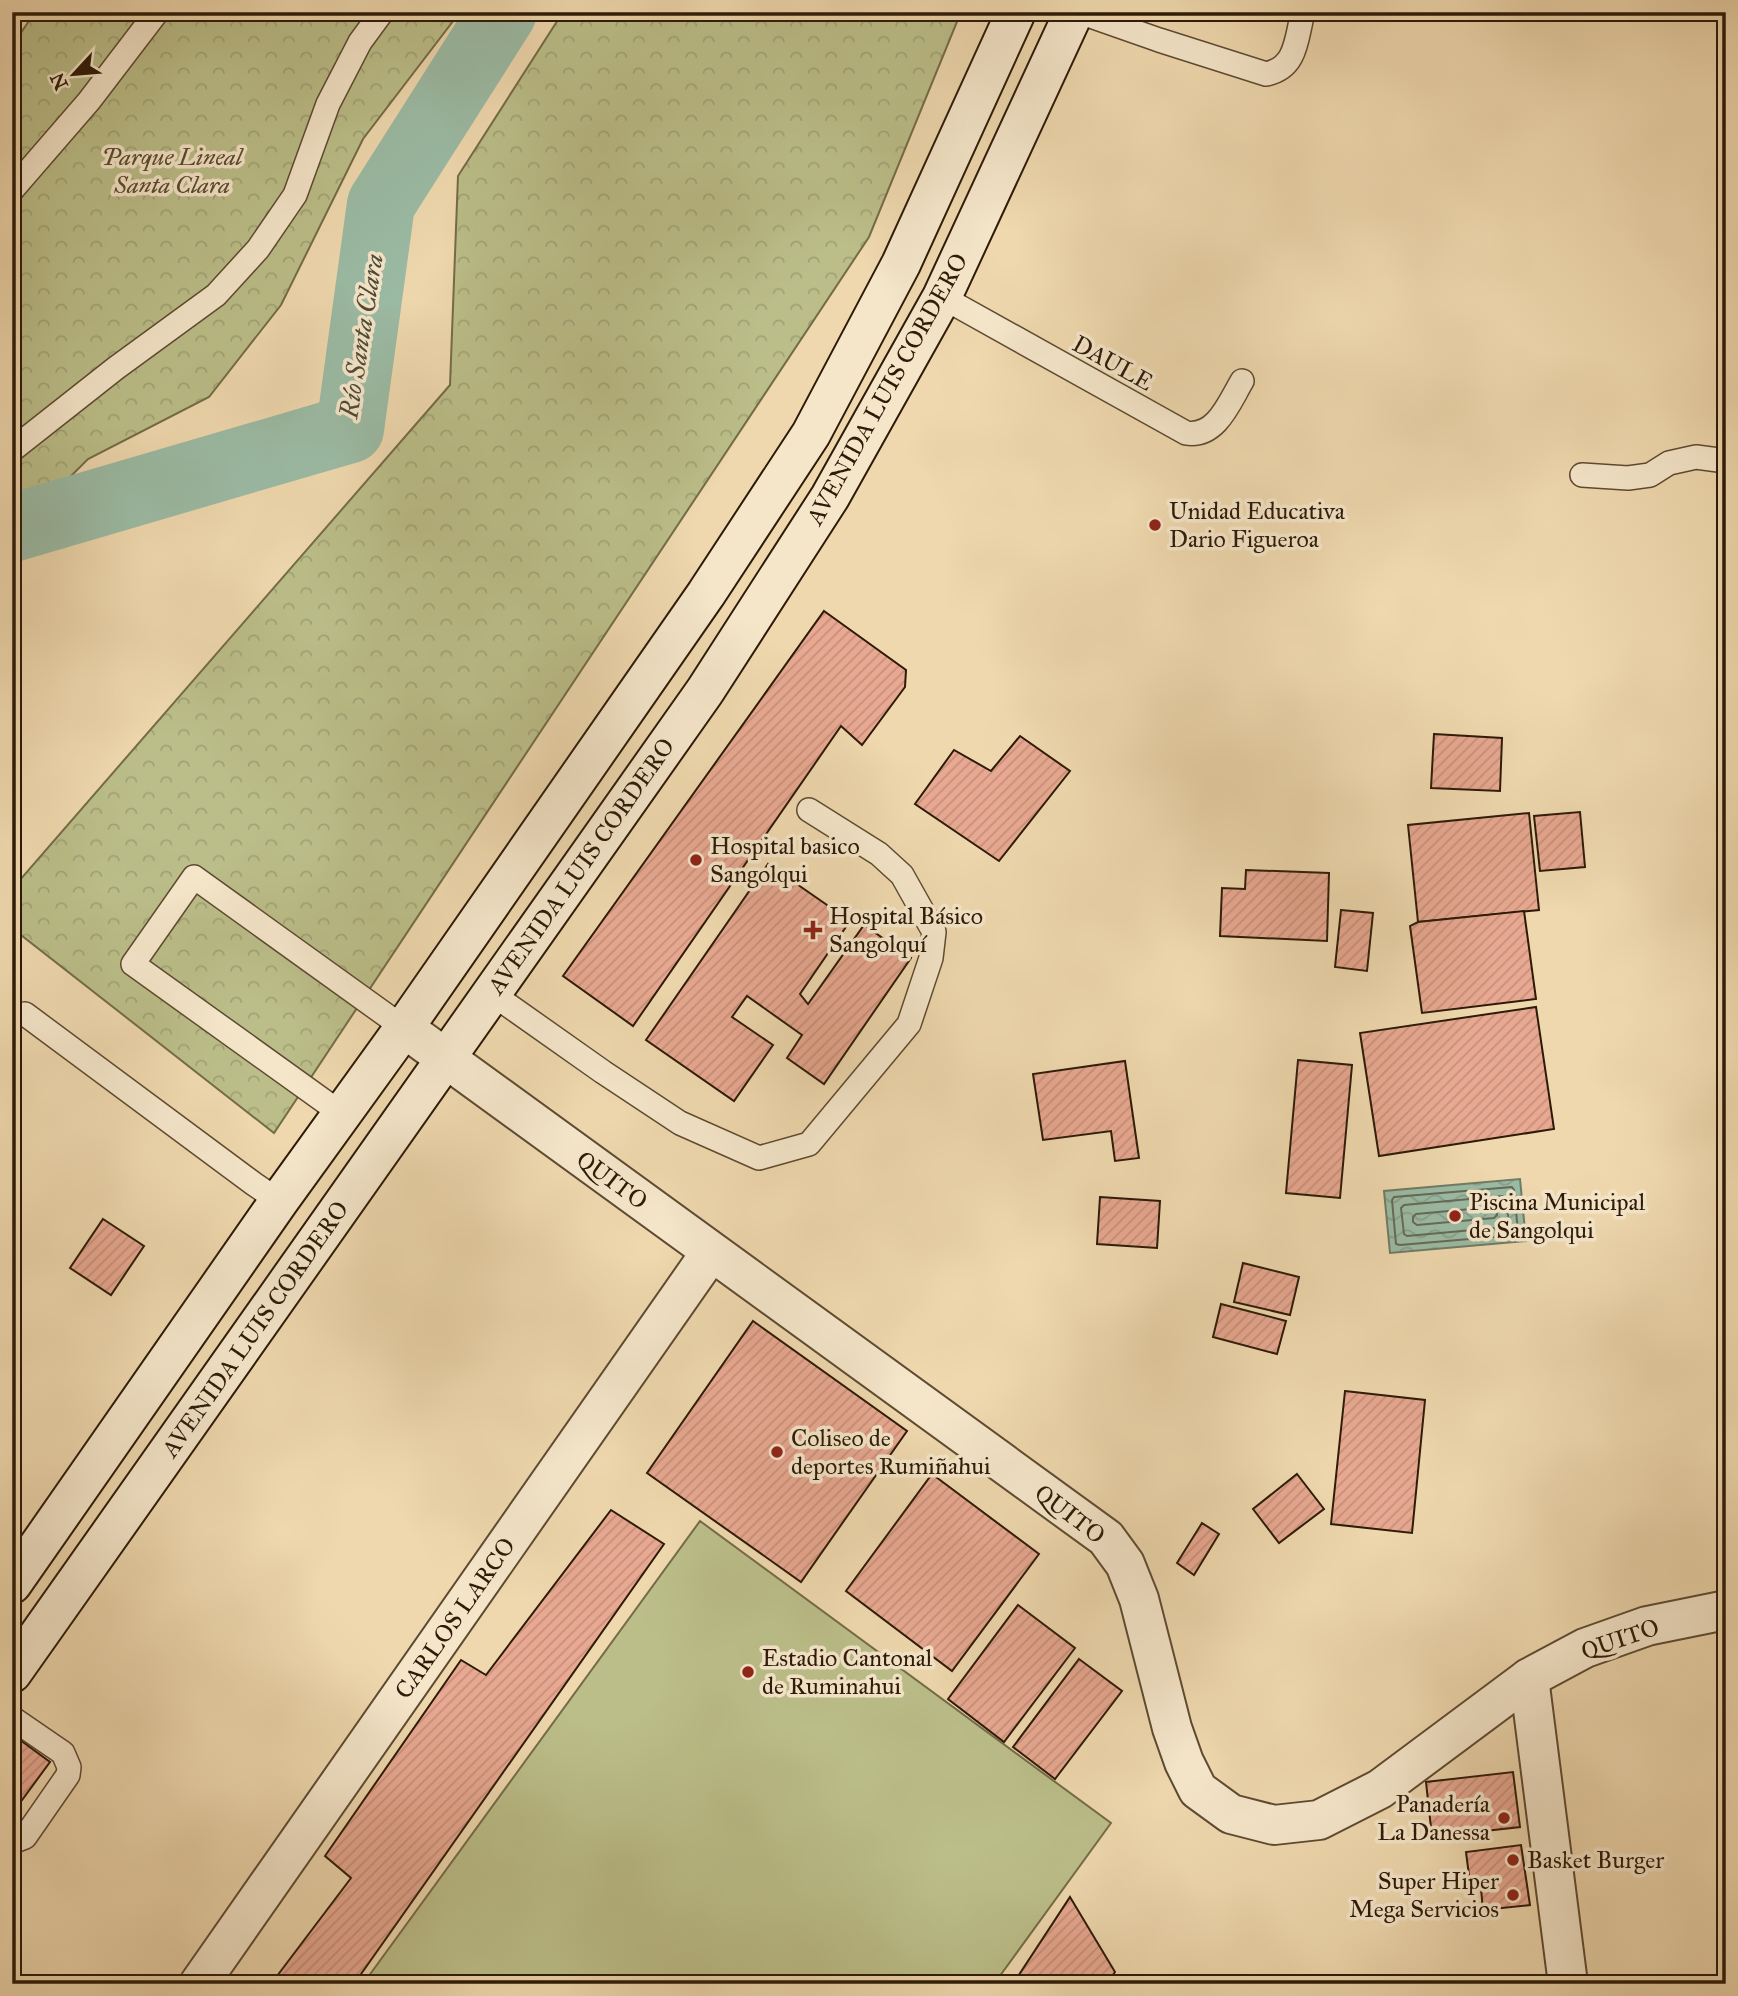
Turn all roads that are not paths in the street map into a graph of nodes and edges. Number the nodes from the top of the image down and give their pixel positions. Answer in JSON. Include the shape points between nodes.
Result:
{"nodes":[{"id":1,"x":157,"y":12,"type":"edge"},
{"id":2,"x":382,"y":12,"type":"edge"},
{"id":3,"x":1016,"y":12,"type":"edge"},
{"id":4,"x":1303,"y":12,"type":"edge"},
{"id":5,"x":1092,"y":14,"type":"edge"},
{"id":6,"x":12,"y":190,"type":"edge"},
{"id":7,"x":942,"y":297,"type":"junction"},
{"id":8,"x":1242,"y":381,"type":"dead end"},
{"id":9,"x":12,"y":450,"type":"edge"},
{"id":10,"x":1726,"y":461,"type":"edge"},
{"id":11,"x":1582,"y":475,"type":"dead end"},
{"id":12,"x":809,"y":810,"type":"dead end"},
{"id":13,"x":491,"y":993,"type":"junction"},
{"id":14,"x":25,"y":1014,"type":"dead end"},
{"id":15,"x":404,"y":1028,"type":"junction"},
{"id":16,"x":445,"y":1059,"type":"junction"},
{"id":17,"x":342,"y":1114,"type":"junction"},
{"id":18,"x":279,"y":1200,"type":"junction"},
{"id":19,"x":711,"y":1252,"type":"junction"},
{"id":20,"x":12,"y":1584,"type":"edge"},
{"id":21,"x":1726,"y":1610,"type":"edge"},
{"id":22,"x":12,"y":1673,"type":"edge"},
{"id":23,"x":1529,"y":1678,"type":"junction"},
{"id":24,"x":12,"y":1718,"type":"edge"},
{"id":25,"x":12,"y":1842,"type":"edge"},
{"id":26,"x":200,"y":1984,"type":"edge"},
{"id":27,"x":1568,"y":1984,"type":"edge"}],
"edges":[{"from":1,"to":6,"type":"lane"},
{"from":2,"to":9,"type":"lane","via":[[360,42],[328,103],[295,195],[258,249],[216,295]]},
{"from":3,"to":15,"type":"main road","name":"AVENIDA LUIS CORDERO","via":[[901,264],[811,434],[706,594]]},
{"from":4,"to":5,"type":"lane","via":[[1291,59],[1277,72],[1266,74]]},
{"from":5,"to":7,"type":"main road","name":"AVENIDA LUIS CORDERO"},
{"from":7,"to":8,"type":"lane","name":"DAULE","via":[[1186,433],[1202,433],[1217,422]]},
{"from":7,"to":13,"type":"main road","name":"AVENIDA LUIS CORDERO","via":[[830,497],[705,691]]},
{"from":10,"to":11,"type":"lane","via":[[1696,457],[1669,463],[1650,475],[1628,478]]},
{"from":12,"to":13,"type":"lane","via":[[879,854],[902,875],[934,932],[931,958],[909,1024],[809,1144],[759,1158],[680,1123]]},
{"from":13,"to":16,"type":"main road","name":"AVENIDA LUIS CORDERO"},
{"from":14,"to":18,"type":"lane"},
{"from":15,"to":16,"type":"main road","name":"QUITO"},
{"from":15,"to":17,"type":"main road","name":"AVENIDA LUIS CORDERO"},
{"from":15,"to":17,"type":"lane","via":[[194,877],[133,964]]},
{"from":16,"to":19,"type":"main road","name":"QUITO"},
{"from":16,"to":22,"type":"main road","name":"AVENIDA LUIS CORDERO"},
{"from":17,"to":18,"type":"main road","name":"AVENIDA LUIS CORDERO"},
{"from":18,"to":20,"type":"main road","name":"AVENIDA LUIS CORDERO"},
{"from":19,"to":23,"type":"main road","name":"QUITO","via":[[1106,1538],[1125,1564],[1139,1599],[1184,1762],[1198,1790],[1231,1814],[1274,1825],[1319,1819],[1380,1789]]},
{"from":19,"to":26,"type":"main road","name":"CARLOS LARCO"},
{"from":21,"to":23,"type":"main road","name":"QUITO","via":[[1647,1626],[1585,1648]]},
{"from":23,"to":27,"type":"main road"},
{"from":24,"to":25,"type":"lane","via":[[63,1753],[69,1767],[25,1837]]}]}
